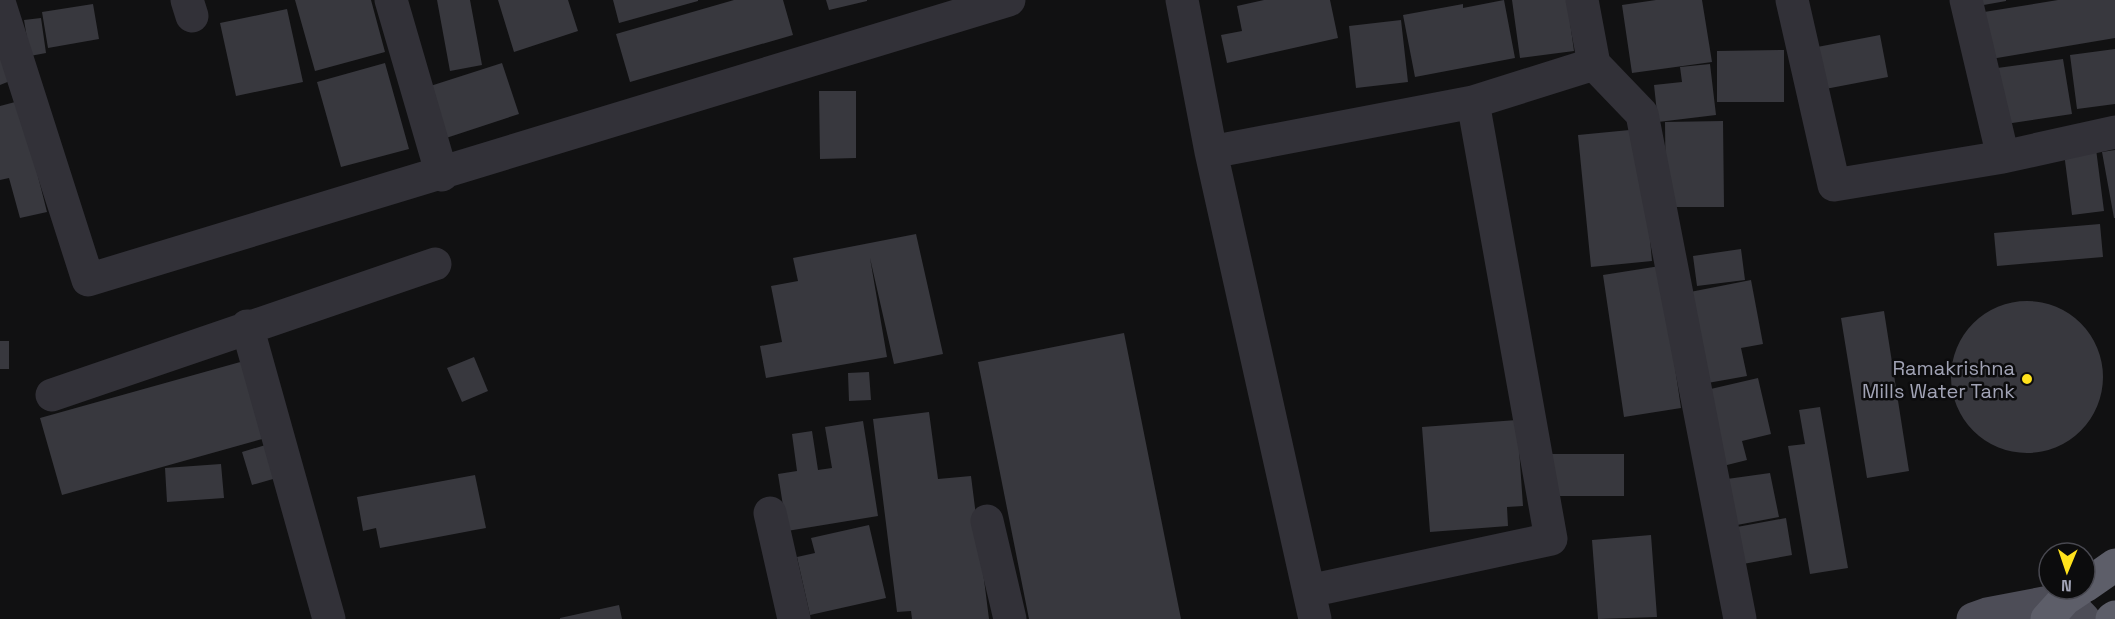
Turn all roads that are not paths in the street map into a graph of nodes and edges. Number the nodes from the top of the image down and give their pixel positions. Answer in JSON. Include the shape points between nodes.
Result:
{"nodes":[{"id":1,"x":391,"y":0,"type":"edge"},
{"id":2,"x":1009,"y":0,"type":"edge"},
{"id":3,"x":1182,"y":0,"type":"edge"},
{"id":4,"x":1582,"y":0,"type":"edge"},
{"id":5,"x":1792,"y":0,"type":"edge"},
{"id":6,"x":1966,"y":0,"type":"edge"},
{"id":7,"x":0,"y":5,"type":"edge"},
{"id":8,"x":1594,"y":64,"type":"junction"},
{"id":9,"x":1473,"y":102,"type":"junction"},
{"id":10,"x":2115,"y":132,"type":"edge"},
{"id":11,"x":1211,"y":152,"type":"junction"},
{"id":12,"x":2002,"y":157,"type":"junction"},
{"id":13,"x":442,"y":175,"type":"junction"},
{"id":14,"x":435,"y":264,"type":"dead end"},
{"id":15,"x":247,"y":326,"type":"junction"},
{"id":16,"x":52,"y":395,"type":"dead end"},
{"id":17,"x":770,"y":513,"type":"dead end"},
{"id":18,"x":987,"y":521,"type":"dead end"},
{"id":19,"x":2115,"y":565,"type":"edge"},
{"id":20,"x":2072,"y":602,"type":"edge"},
{"id":21,"x":1312,"y":605,"type":"edge"},
{"id":22,"x":329,"y":619,"type":"edge"},
{"id":23,"x":794,"y":619,"type":"edge"},
{"id":24,"x":1010,"y":619,"type":"edge"},
{"id":25,"x":1740,"y":619,"type":"edge"},
{"id":26,"x":1973,"y":619,"type":"edge"}],
"edges":[{"from":1,"to":13,"type":"street"},
{"from":2,"to":13,"type":"street"},
{"from":3,"to":11,"type":"street"},
{"from":4,"to":8,"type":"street"},
{"from":5,"to":12,"type":"street","via":[[1834,185]]},
{"from":6,"to":12,"type":"street"},
{"from":7,"to":13,"type":"street","via":[[88,280]]},
{"from":8,"to":9,"type":"street"},
{"from":8,"to":25,"type":"street","via":[[1642,114]]},
{"from":9,"to":11,"type":"street"},
{"from":9,"to":21,"type":"street","via":[[1551,539]]},
{"from":10,"to":12,"type":"street"},
{"from":11,"to":21,"type":"street"},
{"from":14,"to":15,"type":"street"},
{"from":15,"to":16,"type":"street"},
{"from":15,"to":22,"type":"street"},
{"from":17,"to":23,"type":"street"},
{"from":18,"to":24,"type":"street"},
{"from":19,"to":20,"type":"highway"},
{"from":20,"to":26,"type":"main road"}]}
